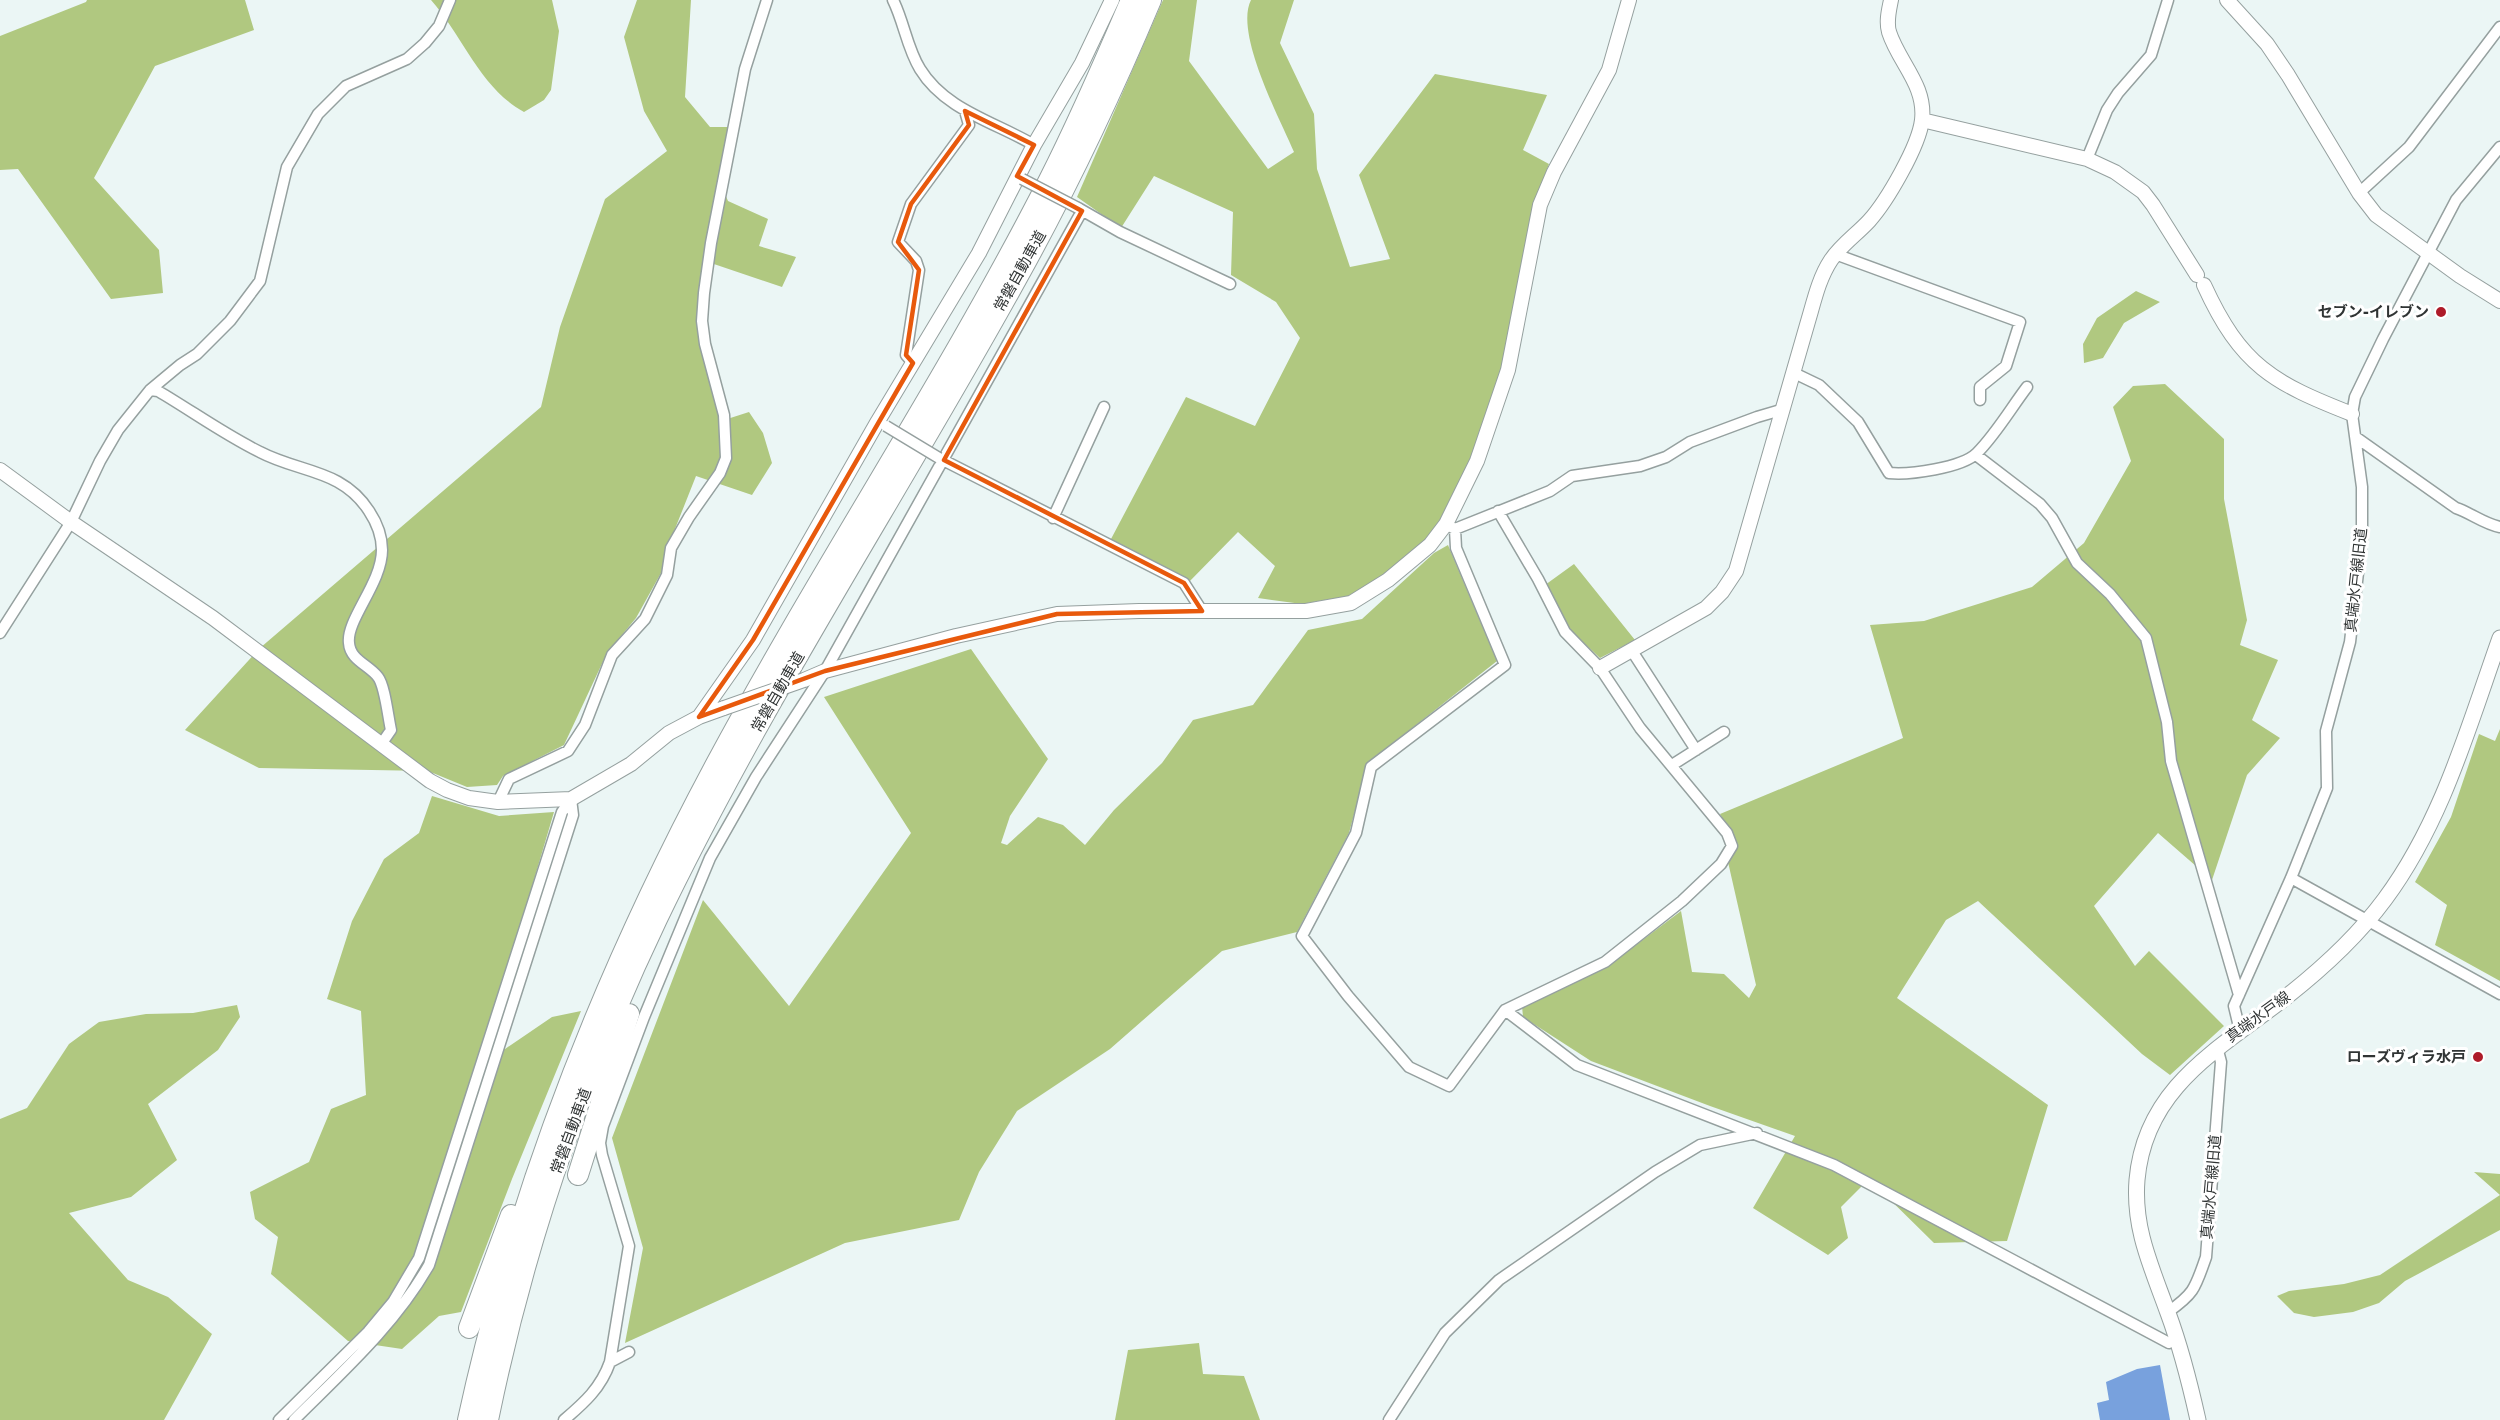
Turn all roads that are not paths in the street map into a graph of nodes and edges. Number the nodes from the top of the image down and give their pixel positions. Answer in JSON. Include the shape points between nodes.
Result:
{"nodes":[{"id":1,"x":450,"y":0,"type":"edge"},
{"id":2,"x":767,"y":0,"type":"edge"},
{"id":3,"x":893,"y":0,"type":"edge"},
{"id":4,"x":1112,"y":0,"type":"edge"},
{"id":5,"x":1131,"y":0,"type":"edge"},
{"id":6,"x":1151,"y":0,"type":"edge"},
{"id":7,"x":1629,"y":0,"type":"edge"},
{"id":8,"x":1891,"y":0,"type":"edge"},
{"id":9,"x":2168,"y":0,"type":"edge"},
{"id":10,"x":2228,"y":0,"type":"edge"},
{"id":11,"x":2500,"y":27,"type":"edge"},
{"id":12,"x":965,"y":111,"type":"junction"},
{"id":13,"x":1922,"y":120,"type":"junction"},
{"id":14,"x":1034,"y":145,"type":"junction"},
{"id":15,"x":2500,"y":147,"type":"edge"},
{"id":16,"x":2087,"y":159,"type":"junction"},
{"id":17,"x":1020,"y":177,"type":"junction"},
{"id":18,"x":2359,"y":193,"type":"junction"},
{"id":19,"x":1080,"y":210,"type":"junction"},
{"id":20,"x":2428,"y":253,"type":"junction"},
{"id":21,"x":1835,"y":254,"type":"junction"},
{"id":22,"x":1230,"y":284,"type":"dead end"},
{"id":23,"x":2500,"y":301,"type":"edge"},
{"id":24,"x":913,"y":363,"type":"junction"},
{"id":25,"x":1794,"y":373,"type":"junction"},
{"id":26,"x":2027,"y":387,"type":"dead end"},
{"id":27,"x":150,"y":390,"type":"junction"},
{"id":28,"x":1980,"y":400,"type":"dead end"},
{"id":29,"x":1104,"y":407,"type":"dead end"},
{"id":30,"x":1784,"y":410,"type":"junction"},
{"id":31,"x":2352,"y":414,"type":"junction"},
{"id":32,"x":882,"y":424,"type":"junction"},
{"id":33,"x":2357,"y":438,"type":"junction"},
{"id":34,"x":1976,"y":455,"type":"junction"},
{"id":35,"x":942,"y":459,"type":"junction"},
{"id":36,"x":0,"y":470,"type":"edge"},
{"id":37,"x":1498,"y":511,"type":"junction"},
{"id":38,"x":1053,"y":518,"type":"junction"},
{"id":39,"x":71,"y":522,"type":"junction"},
{"id":40,"x":1450,"y":526,"type":"junction"},
{"id":41,"x":2500,"y":527,"type":"edge"},
{"id":42,"x":1202,"y":611,"type":"junction"},
{"id":43,"x":0,"y":633,"type":"edge"},
{"id":44,"x":2500,"y":638,"type":"edge"},
{"id":45,"x":1632,"y":651,"type":"junction"},
{"id":46,"x":1600,"y":668,"type":"junction"},
{"id":47,"x":825,"y":671,"type":"junction"},
{"id":48,"x":699,"y":717,"type":"junction"},
{"id":49,"x":1724,"y":732,"type":"dead end"},
{"id":50,"x":382,"y":743,"type":"junction"},
{"id":51,"x":1696,"y":750,"type":"junction"},
{"id":52,"x":1672,"y":765,"type":"junction"},
{"id":53,"x":571,"y":799,"type":"junction"},
{"id":54,"x":498,"y":802,"type":"junction"},
{"id":55,"x":687,"y":860,"type":"junction"},
{"id":56,"x":2291,"y":878,"type":"junction"},
{"id":57,"x":2367,"y":922,"type":"junction"},
{"id":58,"x":2500,"y":994,"type":"edge"},
{"id":59,"x":2239,"y":995,"type":"junction"},
{"id":60,"x":1505,"y":1010,"type":"junction"},
{"id":61,"x":2240,"y":1031,"type":"junction"},
{"id":62,"x":2217,"y":1047,"type":"junction"},
{"id":63,"x":560,"y":1105,"type":"junction"},
{"id":64,"x":1757,"y":1133,"type":"junction"},
{"id":65,"x":578,"y":1175,"type":"dead end"},
{"id":66,"x":2168,"y":1312,"type":"junction"},
{"id":67,"x":469,"y":1328,"type":"dead end"},
{"id":68,"x":2169,"y":1343,"type":"dead end"},
{"id":69,"x":629,"y":1352,"type":"dead end"},
{"id":70,"x":610,"y":1362,"type":"junction"},
{"id":71,"x":279,"y":1420,"type":"edge"},
{"id":72,"x":294,"y":1420,"type":"edge"},
{"id":73,"x":468,"y":1420,"type":"edge"},
{"id":74,"x":488,"y":1420,"type":"edge"},
{"id":75,"x":564,"y":1420,"type":"edge"},
{"id":76,"x":1389,"y":1420,"type":"edge"},
{"id":77,"x":2198,"y":1420,"type":"edge"}],
"edges":[{"from":1,"to":27,"type":"street","via":[[439,26],[407,59],[346,86],[318,114],[287,166],[260,281],[230,321],[197,354]]},
{"from":2,"to":54,"type":"street","via":[[745,69],[704,293],[705,344],[724,415],[726,458],[679,533],[667,575],[645,619],[612,656],[585,725],[568,751],[510,779]]},
{"from":3,"to":12,"type":"street","via":[[918,67],[937,90]]},
{"from":4,"to":14,"type":"street","via":[[1082,63]]},
{"from":5,"to":63,"type":"highway","name":"常磐自動車道","via":[[1050,178],[1003,267],[717,762],[613,974]]},
{"from":6,"to":55,"type":"highway","name":"常磐自動車道","via":[[1067,184],[1019,274],[739,760]]},
{"from":7,"to":40,"type":"street","via":[[1610,70],[1540,205],[1508,370]]},
{"from":8,"to":13,"type":"street","via":[[1889,32],[1915,80]]},
{"from":9,"to":16,"type":"street","via":[[2151,55],[2107,110]]},
{"from":10,"to":18,"type":"street","via":[[2288,75]]},
{"from":11,"to":18,"type":"street","via":[[2409,147]]},
{"from":12,"to":14,"type":"street"},
{"from":12,"to":24,"type":"street","via":[[969,125],[911,204],[898,242],[919,270],[906,355]]},
{"from":13,"to":16,"type":"street"},
{"from":13,"to":21,"type":"street","via":[[1917,140],[1895,183],[1871,219]]},
{"from":14,"to":17,"type":"street"},
{"from":15,"to":20,"type":"street","name":"真端水戸線旧道","via":[[2456,201]]},
{"from":16,"to":31,"type":"street","via":[[2115,172],[2143,192],[2239,347],[2289,388]]},
{"from":17,"to":19,"type":"street","bridge":true},
{"from":17,"to":24,"type":"street"},
{"from":18,"to":20,"type":"street","via":[[2376,215]]},
{"from":19,"to":22,"type":"street"},
{"from":19,"to":35,"type":"street"},
{"from":20,"to":23,"type":"street"},
{"from":20,"to":31,"type":"street","name":"真端水戸線旧道","via":[[2362,379]]},
{"from":21,"to":25,"type":"street","via":[[1818,289]]},
{"from":21,"to":28,"type":"street","via":[[2020,322],[2006,366],[1980,387]]},
{"from":24,"to":32,"type":"street"},
{"from":25,"to":30,"type":"street"},
{"from":25,"to":34,"type":"street","via":[[1819,386],[1858,422],[1889,473],[1937,470]]},
{"from":26,"to":34,"type":"street"},
{"from":27,"to":39,"type":"street","via":[[118,430]]},
{"from":27,"to":50,"type":"street","via":[[158,391],[259,452],[340,482],[362,500],[379,529],[382,552],[380,569],[354,623],[349,646],[379,678],[391,730]]},
{"from":29,"to":38,"type":"street"},
{"from":30,"to":37,"type":"street","via":[[1690,442],[1666,457],[1640,466],[1572,476],[1550,491]]},
{"from":30,"to":45,"type":"street","via":[[1736,571],[1706,608]]},
{"from":31,"to":33,"type":"street","name":"真端水戸線旧道"},
{"from":32,"to":35,"type":"street","bridge":true},
{"from":32,"to":48,"type":"street","via":[[753,640]]},
{"from":33,"to":41,"type":"street","via":[[2456,508]]},
{"from":33,"to":56,"type":"street","name":"真端水戸線旧道","via":[[2362,538],[2350,642],[2326,731],[2327,788]]},
{"from":34,"to":59,"type":"street","via":[[2040,504],[2077,563],[2110,594],[2146,638],[2167,722],[2171,761]]},
{"from":35,"to":38,"type":"street"},
{"from":35,"to":47,"type":"street"},
{"from":36,"to":39,"type":"street"},
{"from":37,"to":40,"type":"street"},
{"from":37,"to":46,"type":"street","via":[[1565,632]]},
{"from":38,"to":42,"type":"street","via":[[1184,583]]},
{"from":39,"to":43,"type":"street"},
{"from":39,"to":50,"type":"street","via":[[213,618]]},
{"from":40,"to":42,"type":"street","via":[[1388,580],[1351,603],[1306,611]]},
{"from":40,"to":60,"type":"street","via":[[1505,665],[1371,767],[1356,833],[1302,936],[1409,1067],[1449,1086]]},
{"from":42,"to":47,"type":"street","via":[[1058,614]]},
{"from":44,"to":57,"type":"main road","name":"真端水戸線","via":[[2433,819],[2403,874]]},
{"from":45,"to":46,"type":"street"},
{"from":45,"to":51,"type":"street"},
{"from":46,"to":52,"type":"street","via":[[1640,728]]},
{"from":47,"to":48,"type":"street","bridge":true},
{"from":47,"to":70,"type":"street","via":[[756,777],[710,858],[603,1126],[602,1155],[629,1246]]},
{"from":48,"to":53,"type":"street"},
{"from":49,"to":51,"type":"street"},
{"from":50,"to":54,"type":"street","via":[[447,790]]},
{"from":51,"to":52,"type":"street"},
{"from":52,"to":60,"type":"street","via":[[1727,833],[1731,846],[1721,864],[1682,901],[1605,962]]},
{"from":53,"to":54,"type":"street"},
{"from":53,"to":71,"type":"street","via":[[562,812],[420,1258],[393,1302],[368,1332]]},
{"from":53,"to":72,"type":"street","via":[[573,815],[429,1265],[416,1289],[375,1338]]},
{"from":55,"to":65,"type":"highway","via":[[622,1033]]},
{"from":55,"to":74,"type":"highway","name":"常磐自動車道","via":[[630,980],[577,1110],[518,1296]]},
{"from":56,"to":57,"type":"street"},
{"from":56,"to":59,"type":"street","name":"真端水戸線旧道"},
{"from":57,"to":58,"type":"street"},
{"from":57,"to":61,"type":"main road","name":"真端水戸線","via":[[2310,978]]},
{"from":59,"to":61,"type":"street","name":"真端水戸線旧道","via":[[2234,1011]]},
{"from":60,"to":64,"type":"street","via":[[1577,1065]]},
{"from":61,"to":62,"type":"main road","name":"真端水戸線"},
{"from":62,"to":66,"type":"street","name":"真端水戸線旧道","via":[[2221,1062],[2206,1257],[2188,1298]]},
{"from":62,"to":66,"type":"main road","name":"真端水戸線","via":[[2179,1081],[2160,1109],[2148,1133],[2137,1178],[2140,1238]]},
{"from":63,"to":67,"type":"highway","via":[[522,1186]]},
{"from":63,"to":73,"type":"highway","name":"常磐自動車道","via":[[501,1289]]},
{"from":64,"to":68,"type":"street","via":[[1834,1165]]},
{"from":64,"to":76,"type":"street","via":[[1700,1145],[1499,1280],[1445,1333]]},
{"from":66,"to":77,"type":"main road","name":"真端水戸線"},
{"from":69,"to":70,"type":"street"},
{"from":70,"to":75,"type":"street","via":[[595,1392]]}]}
